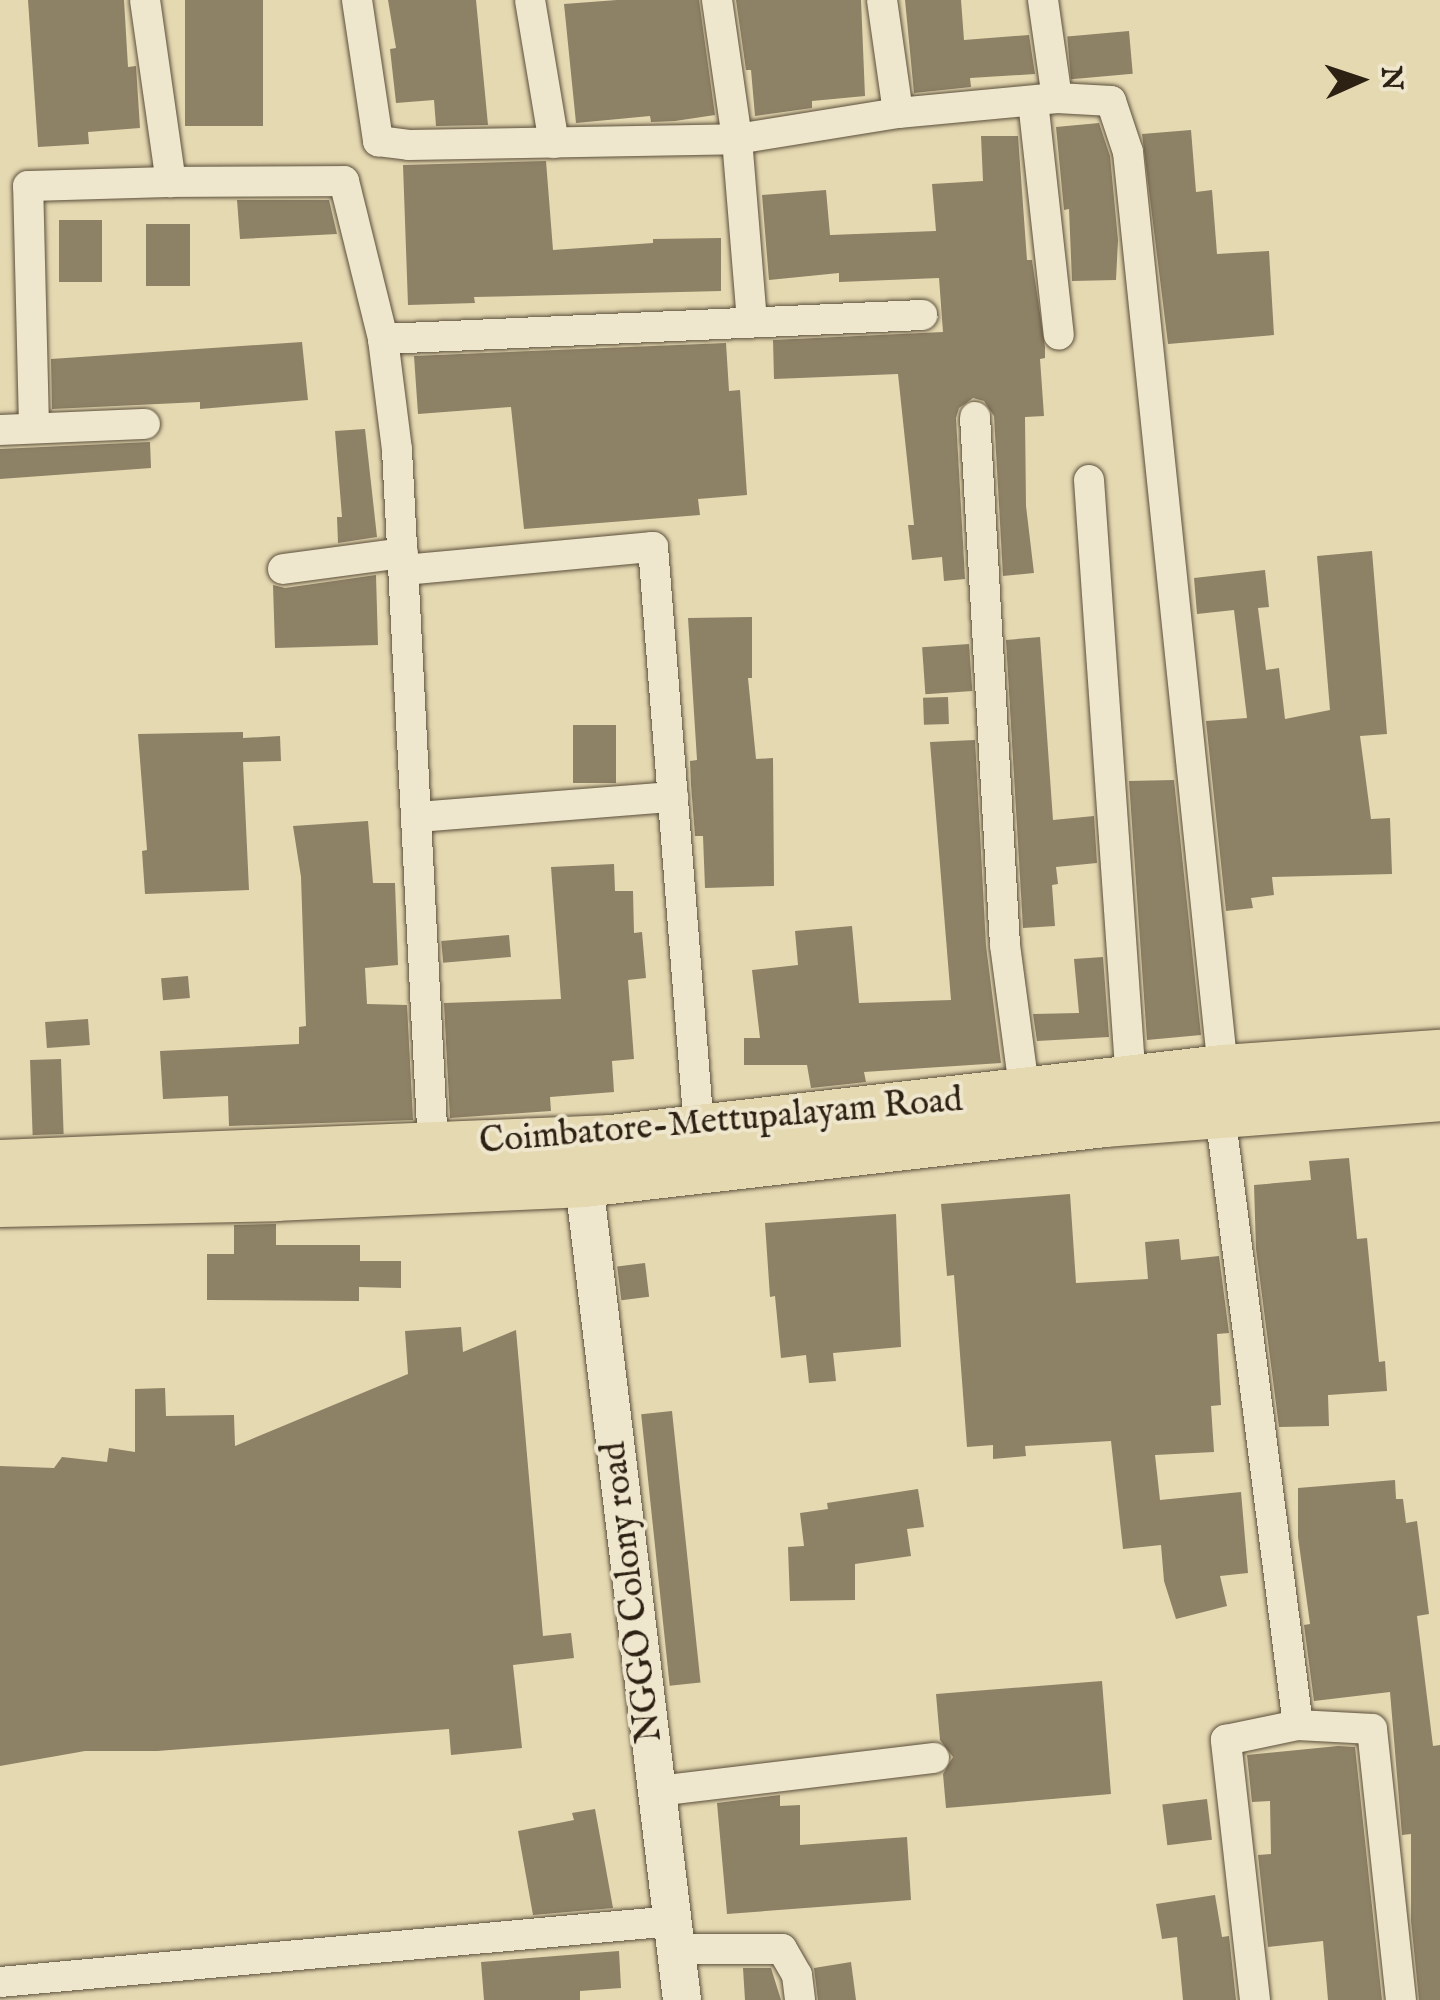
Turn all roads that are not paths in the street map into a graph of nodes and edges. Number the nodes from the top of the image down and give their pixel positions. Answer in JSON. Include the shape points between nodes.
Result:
{"nodes":[{"id":1,"x":145,"y":0,"type":"edge"},
{"id":2,"x":356,"y":0,"type":"edge"},
{"id":3,"x":530,"y":0,"type":"edge"},
{"id":4,"x":717,"y":0,"type":"edge"},
{"id":5,"x":882,"y":0,"type":"edge"},
{"id":6,"x":1043,"y":0,"type":"edge"},
{"id":7,"x":1045,"y":100,"type":"junction"},
{"id":8,"x":898,"y":112,"type":"junction"},
{"id":9,"x":737,"y":138,"type":"junction"},
{"id":10,"x":554,"y":143,"type":"junction"},
{"id":11,"x":171,"y":182,"type":"junction"},
{"id":12,"x":922,"y":315,"type":"dead end"},
{"id":13,"x":752,"y":322,"type":"junction"},
{"id":14,"x":1059,"y":335,"type":"dead end"},
{"id":15,"x":383,"y":339,"type":"junction"},
{"id":16,"x":975,"y":417,"type":"dead end"},
{"id":17,"x":145,"y":424,"type":"dead end"},
{"id":18,"x":34,"y":426,"type":"junction"},
{"id":19,"x":0,"y":430,"type":"edge"},
{"id":20,"x":1090,"y":480,"type":"dead end"},
{"id":21,"x":404,"y":562,"type":"junction"},
{"id":22,"x":283,"y":569,"type":"dead end"},
{"id":23,"x":673,"y":797,"type":"junction"},
{"id":24,"x":417,"y":817,"type":"junction"},
{"id":25,"x":1440,"y":1054,"type":"edge"},
{"id":26,"x":1131,"y":1082,"type":"junction"},
{"id":27,"x":1221,"y":1091,"type":"junction"},
{"id":28,"x":1025,"y":1094,"type":"junction"},
{"id":29,"x":1440,"y":1097,"type":"edge"},
{"id":30,"x":700,"y":1129,"type":"junction"},
{"id":31,"x":433,"y":1146,"type":"junction"},
{"id":32,"x":582,"y":1162,"type":"junction"},
{"id":33,"x":0,"y":1164,"type":"edge"},
{"id":34,"x":0,"y":1203,"type":"edge"},
{"id":35,"x":1298,"y":1725,"type":"junction"},
{"id":36,"x":934,"y":1758,"type":"dead end"},
{"id":37,"x":657,"y":1791,"type":"junction"},
{"id":38,"x":674,"y":1935,"type":"junction"},
{"id":39,"x":0,"y":1982,"type":"edge"},
{"id":40,"x":682,"y":2000,"type":"edge"},
{"id":41,"x":800,"y":2000,"type":"edge"},
{"id":42,"x":1256,"y":2000,"type":"edge"},
{"id":43,"x":1400,"y":2000,"type":"edge"}],
"edges":[{"from":1,"to":11,"type":"street"},
{"from":2,"to":10,"type":"street","via":[[378,141]]},
{"from":3,"to":10,"type":"street"},
{"from":4,"to":9,"type":"street"},
{"from":5,"to":8,"type":"street"},
{"from":6,"to":7,"type":"street"},
{"from":7,"to":8,"type":"street"},
{"from":7,"to":14,"type":"street"},
{"from":7,"to":27,"type":"street","via":[[1111,101],[1128,152]]},
{"from":8,"to":9,"type":"street"},
{"from":9,"to":10,"type":"street"},
{"from":9,"to":13,"type":"street"},
{"from":11,"to":15,"type":"street","via":[[344,180]]},
{"from":11,"to":18,"type":"street","via":[[28,186]]},
{"from":12,"to":13,"type":"street"},
{"from":13,"to":15,"type":"street"},
{"from":15,"to":21,"type":"street"},
{"from":16,"to":28,"type":"street","via":[[1005,945]]},
{"from":17,"to":18,"type":"street"},
{"from":18,"to":19,"type":"street"},
{"from":20,"to":26,"type":"street"},
{"from":21,"to":22,"type":"street"},
{"from":21,"to":23,"type":"street","via":[[653,547]]},
{"from":21,"to":24,"type":"street"},
{"from":23,"to":24,"type":"street"},
{"from":23,"to":30,"type":"street"},
{"from":24,"to":31,"type":"street"},
{"from":25,"to":27,"type":"highway","name":"Coimbatore-Mettupalayam Road"},
{"from":26,"to":27,"type":"highway","name":"Coimbatore-Mettupalayam Road"},
{"from":26,"to":28,"type":"highway","name":"Coimbatore-Mettupalayam Road"},
{"from":27,"to":29,"type":"highway"},
{"from":27,"to":32,"type":"highway"},
{"from":27,"to":35,"type":"street"},
{"from":28,"to":30,"type":"highway","name":"Coimbatore-Mettupalayam Road"},
{"from":30,"to":32,"type":"highway","name":"Coimbatore-Mettupalayam Road"},
{"from":31,"to":32,"type":"highway","name":"Coimbatore-Mettupalayam Road"},
{"from":31,"to":33,"type":"highway","name":"Coimbatore-Mettupalayam Road"},
{"from":32,"to":34,"type":"highway"},
{"from":32,"to":37,"type":"street","name":"NGGO Colony road"},
{"from":35,"to":42,"type":"street","via":[[1226,1740]]},
{"from":35,"to":43,"type":"street","via":[[1372,1729]]},
{"from":36,"to":37,"type":"street"},
{"from":37,"to":38,"type":"street","name":"NGGO Colony road"},
{"from":38,"to":39,"type":"street"},
{"from":38,"to":40,"type":"street","name":"NGGO Colony road"},
{"from":38,"to":41,"type":"street","via":[[782,1948],[797,1975]]}]}
